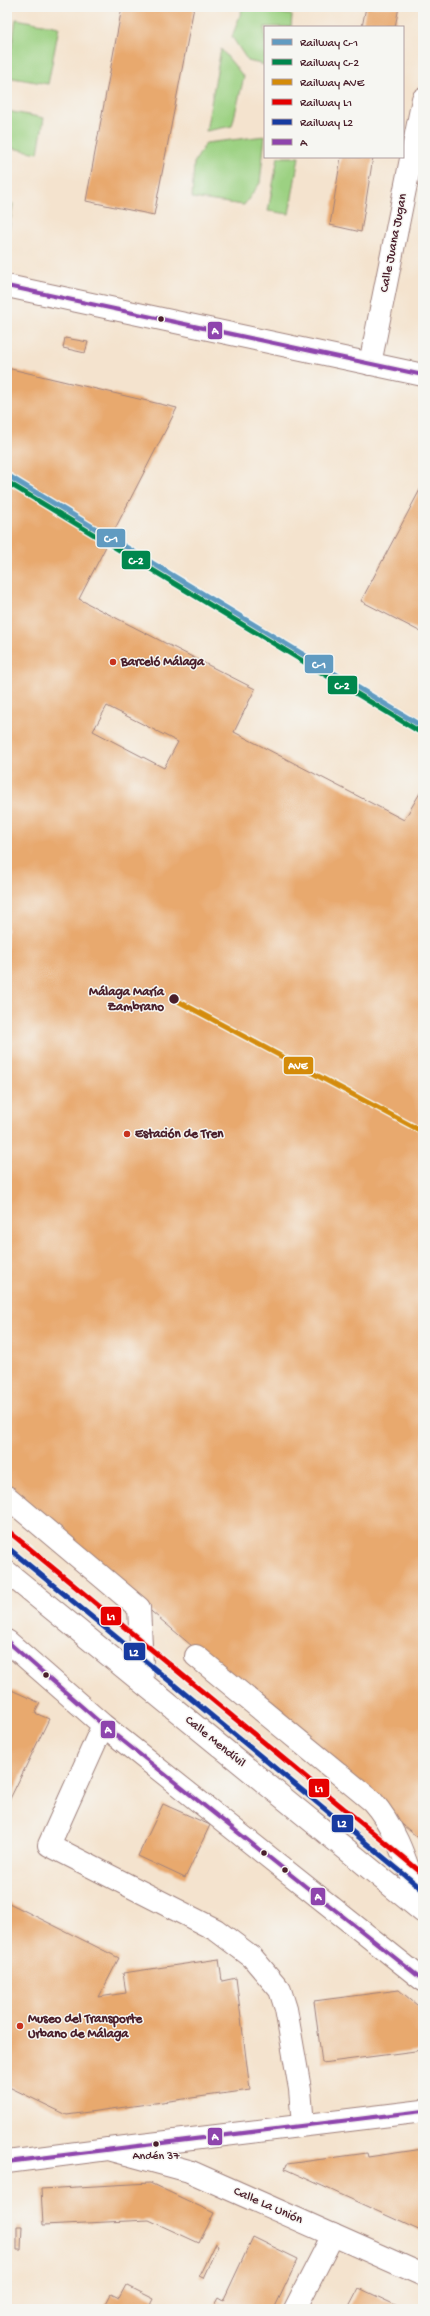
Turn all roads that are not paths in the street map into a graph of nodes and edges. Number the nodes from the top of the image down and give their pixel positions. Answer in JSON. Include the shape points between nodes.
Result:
{"nodes":[{"id":1,"x":423,"y":99,"type":"edge"},
{"id":2,"x":7,"y":286,"type":"edge"},
{"id":3,"x":370,"y":364,"type":"junction"},
{"id":4,"x":423,"y":375,"type":"edge"},
{"id":5,"x":7,"y":1497,"type":"edge"},
{"id":6,"x":7,"y":1572,"type":"edge"},
{"id":7,"x":7,"y":1641,"type":"edge"},
{"id":8,"x":196,"y":1656,"type":"dead end"},
{"id":9,"x":143,"y":1683,"type":"junction"},
{"id":10,"x":103,"y":1725,"type":"junction"},
{"id":11,"x":423,"y":1911,"type":"edge"},
{"id":12,"x":423,"y":1980,"type":"edge"},
{"id":13,"x":423,"y":2111,"type":"edge"},
{"id":14,"x":303,"y":2125,"type":"junction"},
{"id":15,"x":108,"y":2149,"type":"junction"},
{"id":16,"x":7,"y":2162,"type":"edge"},
{"id":17,"x":333,"y":2235,"type":"junction"},
{"id":18,"x":423,"y":2275,"type":"edge"},
{"id":19,"x":296,"y":2309,"type":"edge"}],
"edges":[{"from":1,"to":3,"type":"street","name":"Calle Juana Jugan"},
{"from":2,"to":3,"type":"street","via":[[273,341]]},
{"from":3,"to":4,"type":"street"},
{"from":5,"to":9,"type":"street","via":[[139,1608]]},
{"from":6,"to":9,"type":"street","name":"Calle Mendívil"},
{"from":7,"to":10,"type":"street"},
{"from":8,"to":11,"type":"street","via":[[372,1801],[385,1815]]},
{"from":9,"to":11,"type":"street","name":"Calle Mendívil"},
{"from":10,"to":12,"type":"street"},
{"from":10,"to":14,"type":"street","via":[[49,1845],[216,1930],[252,1957],[280,1990],[286,2009],[300,2089]]},
{"from":13,"to":14,"type":"street"},
{"from":14,"to":15,"type":"street"},
{"from":15,"to":16,"type":"street"},
{"from":15,"to":17,"type":"street","name":"Calle La Unión","via":[[189,2171]]},
{"from":17,"to":18,"type":"street","name":"Calle La Unión"},
{"from":17,"to":19,"type":"street"}]}
